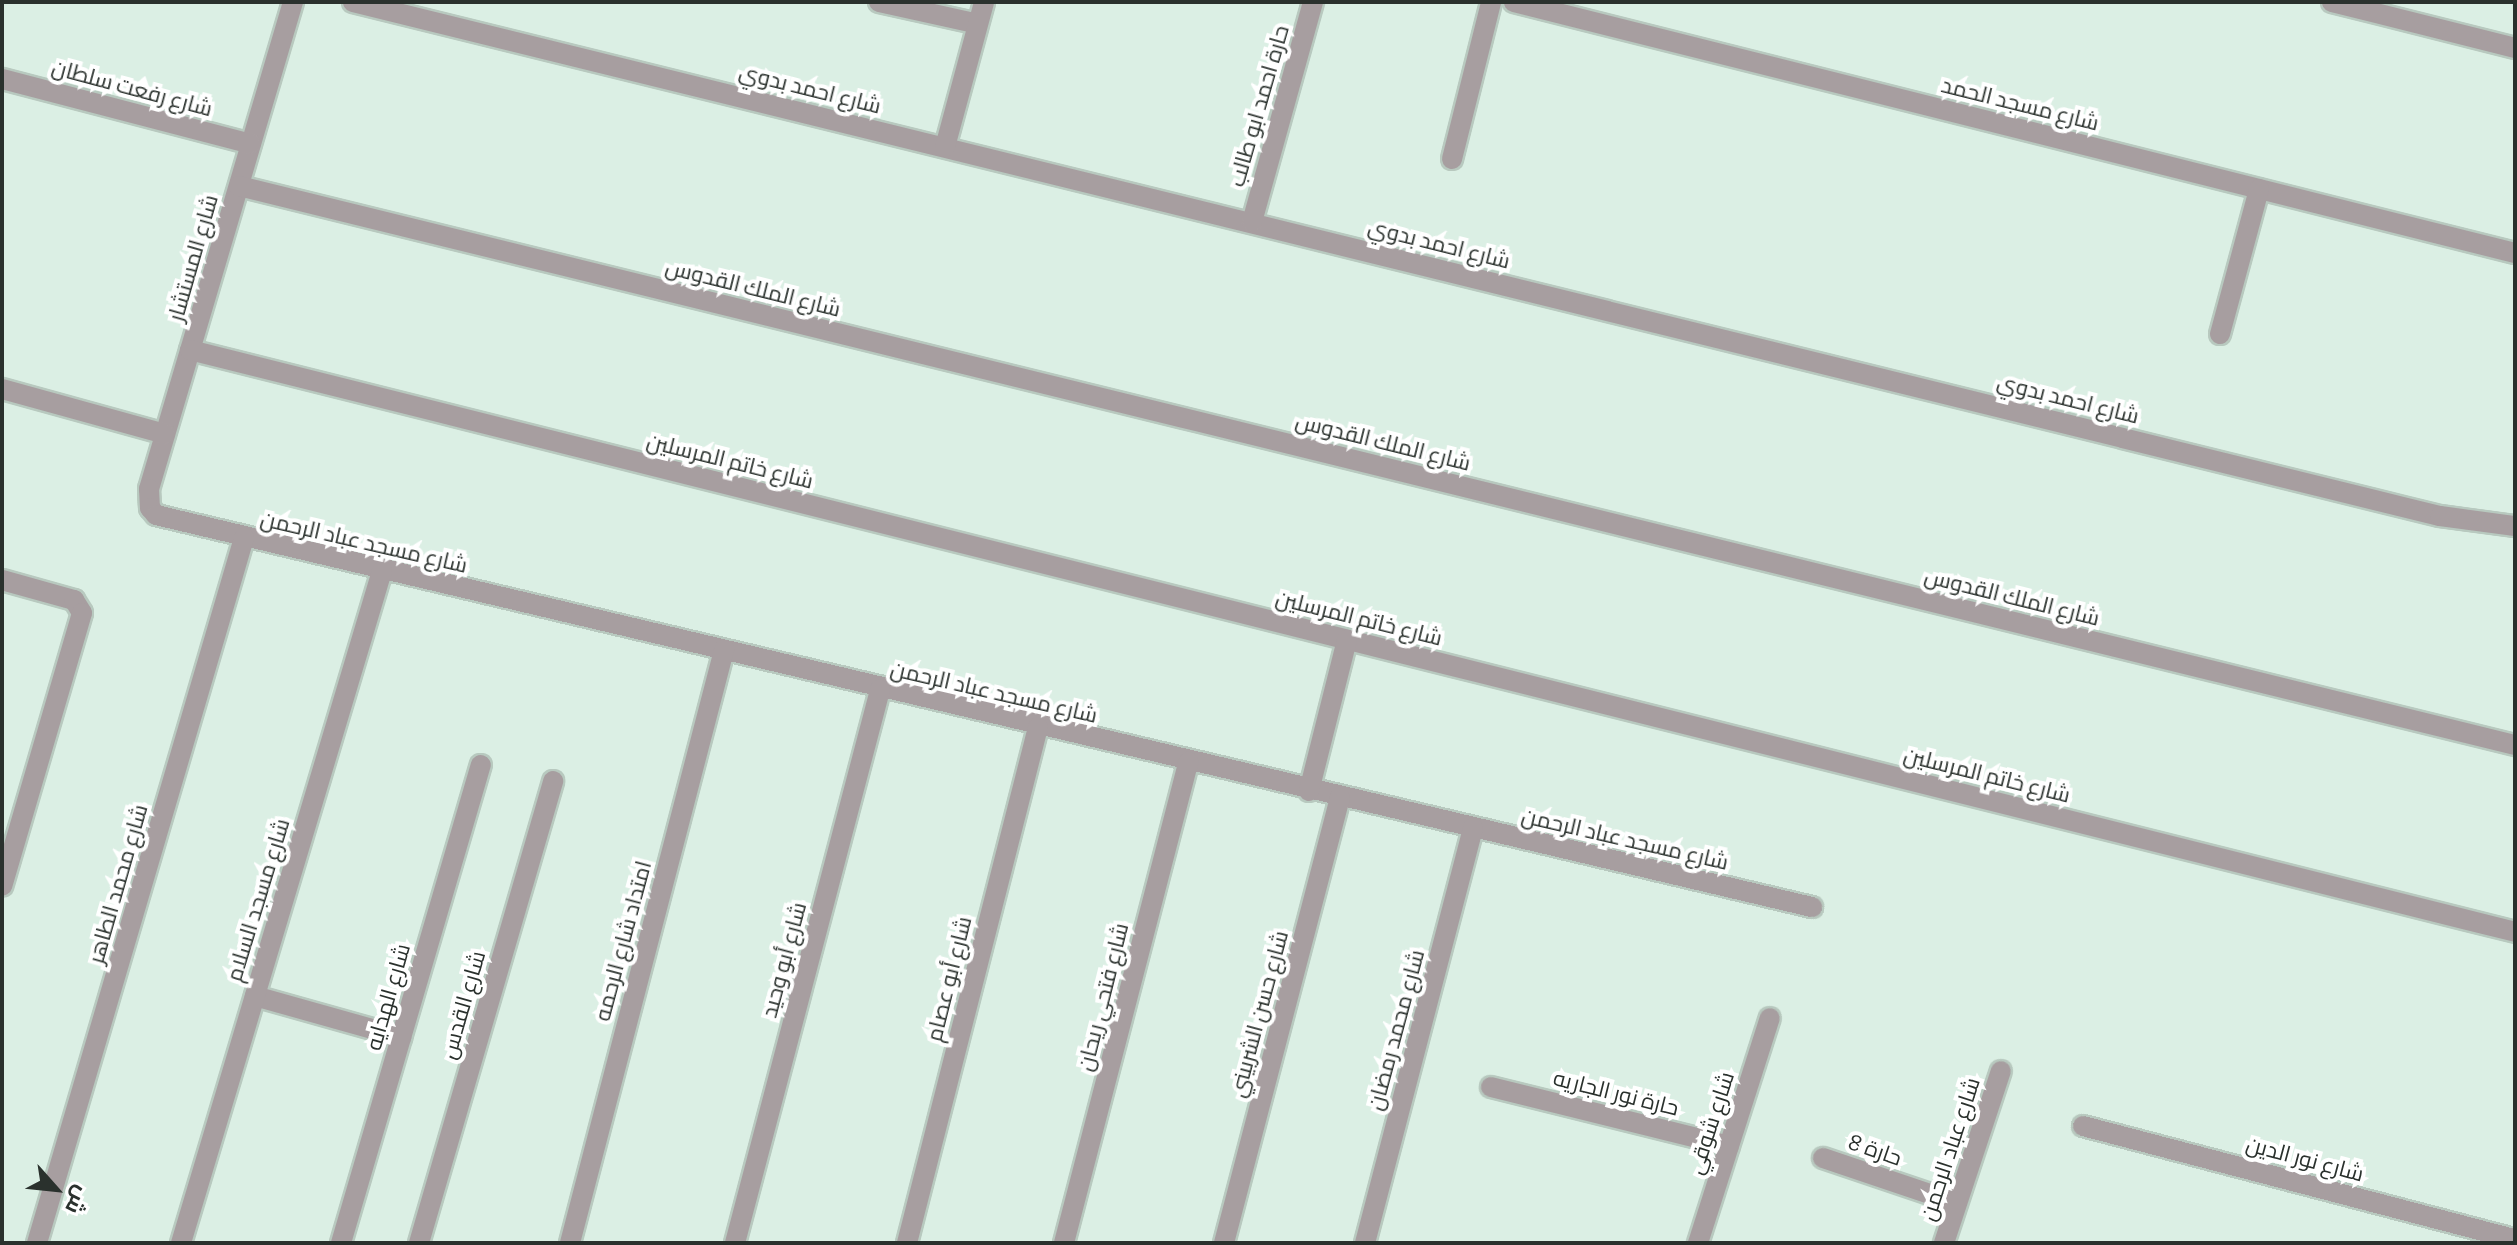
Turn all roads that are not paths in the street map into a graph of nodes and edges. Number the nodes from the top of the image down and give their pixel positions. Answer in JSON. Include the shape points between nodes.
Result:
{"nodes":[{"id":1,"x":293,"y":2,"type":"edge"},
{"id":2,"x":353,"y":2,"type":"edge"},
{"id":3,"x":879,"y":2,"type":"edge"},
{"id":4,"x":984,"y":2,"type":"edge"},
{"id":5,"x":1313,"y":2,"type":"edge"},
{"id":6,"x":1491,"y":2,"type":"edge"},
{"id":7,"x":1514,"y":2,"type":"edge"},
{"id":8,"x":2332,"y":2,"type":"edge"},
{"id":9,"x":978,"y":24,"type":"junction"},
{"id":10,"x":2515,"y":48,"type":"edge"},
{"id":11,"x":2,"y":79,"type":"edge"},
{"id":12,"x":251,"y":144,"type":"junction"},
{"id":13,"x":945,"y":147,"type":"junction"},
{"id":14,"x":1452,"y":159,"type":"dead end"},
{"id":15,"x":239,"y":186,"type":"junction"},
{"id":16,"x":2259,"y":189,"type":"junction"},
{"id":17,"x":1252,"y":222,"type":"junction"},
{"id":18,"x":2515,"y":253,"type":"edge"},
{"id":19,"x":2220,"y":334,"type":"dead end"},
{"id":20,"x":190,"y":350,"type":"junction"},
{"id":21,"x":2,"y":389,"type":"edge"},
{"id":22,"x":165,"y":434,"type":"junction"},
{"id":23,"x":166,"y":519,"type":"joint"},
{"id":24,"x":2515,"y":526,"type":"edge"},
{"id":25,"x":244,"y":538,"type":"junction"},
{"id":26,"x":382,"y":571,"type":"junction"},
{"id":27,"x":2,"y":580,"type":"edge"},
{"id":28,"x":1347,"y":640,"type":"junction"},
{"id":29,"x":724,"y":650,"type":"junction"},
{"id":30,"x":880,"y":690,"type":"junction"},
{"id":31,"x":1038,"y":727,"type":"junction"},
{"id":32,"x":2515,"y":745,"type":"edge"},
{"id":33,"x":1188,"y":762,"type":"junction"},
{"id":34,"x":481,"y":765,"type":"dead end"},
{"id":35,"x":553,"y":781,"type":"dead end"},
{"id":36,"x":1309,"y":791,"type":"junction"},
{"id":37,"x":1340,"y":798,"type":"junction"},
{"id":38,"x":1473,"y":828,"type":"junction"},
{"id":39,"x":2,"y":886,"type":"edge"},
{"id":40,"x":1812,"y":907,"type":"dead end"},
{"id":41,"x":2515,"y":932,"type":"edge"},
{"id":42,"x":255,"y":996,"type":"junction"},
{"id":43,"x":1770,"y":1018,"type":"dead end"},
{"id":44,"x":401,"y":1037,"type":"junction"},
{"id":45,"x":2001,"y":1071,"type":"dead end"},
{"id":46,"x":1491,"y":1087,"type":"dead end"},
{"id":47,"x":2083,"y":1126,"type":"dead end"},
{"id":48,"x":1729,"y":1146,"type":"junction"},
{"id":49,"x":1823,"y":1158,"type":"dead end"},
{"id":50,"x":1957,"y":1203,"type":"junction"},
{"id":51,"x":2515,"y":1239,"type":"edge"},
{"id":52,"x":37,"y":1243,"type":"edge"},
{"id":53,"x":181,"y":1243,"type":"edge"},
{"id":54,"x":341,"y":1243,"type":"edge"},
{"id":55,"x":419,"y":1243,"type":"edge"},
{"id":56,"x":570,"y":1243,"type":"edge"},
{"id":57,"x":735,"y":1243,"type":"edge"},
{"id":58,"x":907,"y":1243,"type":"edge"},
{"id":59,"x":1064,"y":1243,"type":"edge"},
{"id":60,"x":1224,"y":1243,"type":"edge"},
{"id":61,"x":1365,"y":1243,"type":"edge"},
{"id":62,"x":1698,"y":1243,"type":"edge"},
{"id":63,"x":1944,"y":1243,"type":"edge"}],
"edges":[{"from":1,"to":12,"type":"street","name":"شارع المستشار"},
{"from":2,"to":13,"type":"street","name":"شارع احمد بدوي"},
{"from":3,"to":9,"type":"street"},
{"from":4,"to":9,"type":"street"},
{"from":5,"to":17,"type":"street","name":"حارة احمد ابو طالب"},
{"from":6,"to":14,"type":"street"},
{"from":7,"to":16,"type":"street","name":"شارع مسجد الحمد"},
{"from":8,"to":10,"type":"street"},
{"from":9,"to":13,"type":"street"},
{"from":11,"to":12,"type":"street","name":"شارع رفعت سلطان"},
{"from":12,"to":15,"type":"street","name":"شارع المستشار"},
{"from":13,"to":17,"type":"street","name":"شارع احمد بدوي"},
{"from":15,"to":20,"type":"street","name":"شارع المستشار"},
{"from":15,"to":32,"type":"street","name":"شارع الملك القدوس"},
{"from":16,"to":18,"type":"street","name":"شارع مسجد الحمد"},
{"from":16,"to":19,"type":"street"},
{"from":17,"to":24,"type":"street","name":"شارع احمد بدوي","via":[[2440,516]]},
{"from":20,"to":22,"type":"street","name":"شارع المستشار"},
{"from":20,"to":28,"type":"street","name":"شارع خاتم المرسلين"},
{"from":21,"to":22,"type":"street"},
{"from":22,"to":23,"type":"street","name":"شارع المستشار","via":[[147,499],[156,515]]},
{"from":23,"to":25,"type":"street","name":"شارع مسجد عباد الرحمن"},
{"from":25,"to":26,"type":"street","name":"شارع مسجد عباد الرحمن"},
{"from":25,"to":52,"type":"street","name":"شارع محمد الطاهر"},
{"from":26,"to":29,"type":"street","name":"شارع مسجد عباد الرحمن"},
{"from":26,"to":42,"type":"street","name":"شارع مسجد السلام"},
{"from":27,"to":39,"type":"street","via":[[74,600],[81,621]]},
{"from":28,"to":36,"type":"street"},
{"from":28,"to":41,"type":"street","name":"شارع خاتم المرسلين"},
{"from":29,"to":30,"type":"street","name":"شارع مسجد عباد الرحمن"},
{"from":29,"to":56,"type":"street","name":"امتداد شارع الرحمه"},
{"from":30,"to":31,"type":"street","name":"شارع مسجد عباد الرحمن"},
{"from":30,"to":57,"type":"street","name":"شارع أبو وحيد"},
{"from":31,"to":33,"type":"street","name":"شارع مسجد عباد الرحمن"},
{"from":31,"to":58,"type":"street","name":"شارع أبو عصام"},
{"from":33,"to":36,"type":"street","name":"شارع مسجد عباد الرحمن"},
{"from":33,"to":59,"type":"street","name":"شارع فتحي ريحان"},
{"from":34,"to":44,"type":"street","name":"شارع الهدايه"},
{"from":35,"to":55,"type":"street","name":"شارع القدس"},
{"from":36,"to":37,"type":"street","name":"شارع مسجد عباد الرحمن"},
{"from":37,"to":38,"type":"street","name":"شارع مسجد عباد الرحمن"},
{"from":37,"to":60,"type":"street","name":"شارع حسن الشربيني"},
{"from":38,"to":40,"type":"street","name":"شارع مسجد عباد الرحمن"},
{"from":38,"to":61,"type":"street","name":"شارع محمد رمضان"},
{"from":42,"to":44,"type":"street"},
{"from":42,"to":53,"type":"street","name":"شارع مسجد السلام"},
{"from":43,"to":48,"type":"street","name":"شارع شوقي"},
{"from":44,"to":54,"type":"street","name":"شارع الهدايه"},
{"from":45,"to":50,"type":"street","name":"شارع عباد الرحمن"},
{"from":46,"to":48,"type":"street","name":"حارة نور الجاريه"},
{"from":47,"to":51,"type":"street","name":"شارع نور الدين"},
{"from":48,"to":62,"type":"street","name":"شارع شوقي"},
{"from":49,"to":50,"type":"street","name":"حارة 8"},
{"from":50,"to":63,"type":"street","name":"شارع عباد الرحمن"}]}
